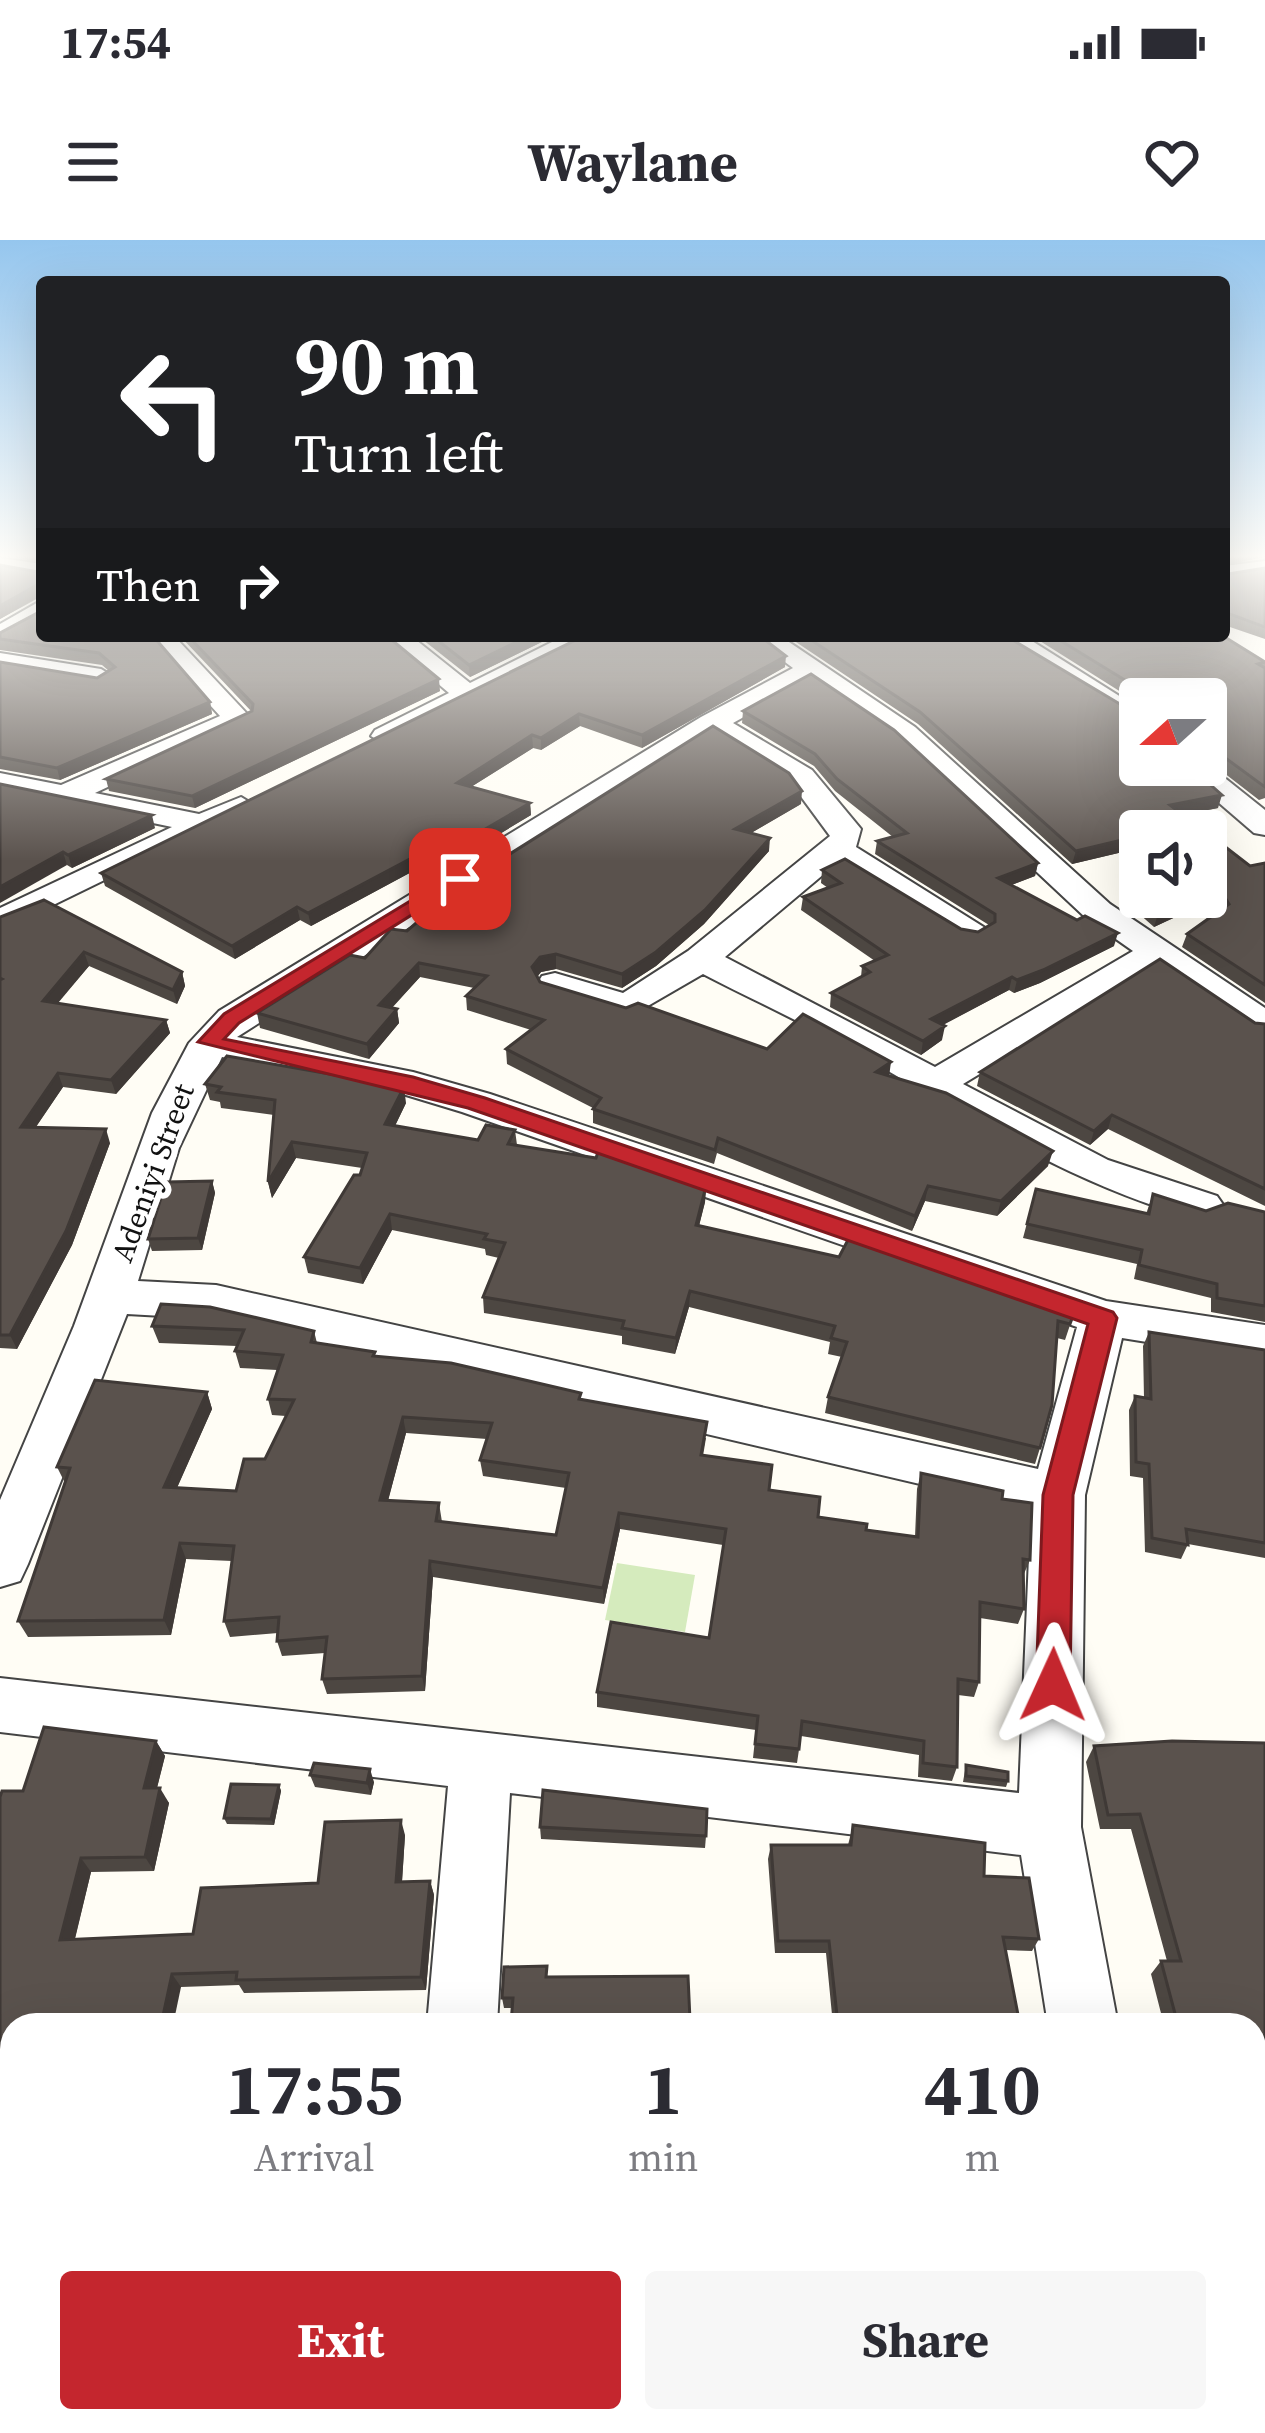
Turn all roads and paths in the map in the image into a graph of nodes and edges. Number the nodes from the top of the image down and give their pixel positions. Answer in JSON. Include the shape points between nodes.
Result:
{"nodes":[{"id":1,"x":179,"y":656,"type":"edge"},
{"id":2,"x":420,"y":656,"type":"edge"},
{"id":3,"x":542,"y":656,"type":"edge"},
{"id":4,"x":792,"y":656,"type":"edge"},
{"id":5,"x":1039,"y":656,"type":"edge"},
{"id":6,"x":0,"y":662,"type":"edge"},
{"id":7,"x":810,"y":670,"type":"junction"},
{"id":8,"x":101,"y":676,"type":"edge"},
{"id":9,"x":466,"y":693,"type":"junction"},
{"id":10,"x":1119,"y":708,"type":"edge"},
{"id":11,"x":711,"y":723,"type":"junction"},
{"id":12,"x":358,"y":749,"type":"edge"},
{"id":13,"x":0,"y":782,"type":"edge"},
{"id":14,"x":1216,"y":786,"type":"edge"},
{"id":15,"x":70,"y":793,"type":"junction"},
{"id":16,"x":261,"y":796,"type":"edge"},
{"id":17,"x":202,"y":824,"type":"junction"},
{"id":18,"x":1265,"y":826,"type":"edge"},
{"id":19,"x":838,"y":850,"type":"junction"},
{"id":20,"x":0,"y":921,"type":"edge"},
{"id":21,"x":973,"y":931,"type":"edge"},
{"id":22,"x":1159,"y":950,"type":"junction"},
{"id":23,"x":701,"y":959,"type":"junction"},
{"id":24,"x":555,"y":984,"type":"edge"},
{"id":25,"x":1265,"y":1025,"type":"edge"},
{"id":26,"x":208,"y":1042,"type":"junction"},
{"id":27,"x":935,"y":1084,"type":"junction"},
{"id":28,"x":1202,"y":1206,"type":"edge"},
{"id":29,"x":110,"y":1295,"type":"junction"},
{"id":30,"x":1103,"y":1318,"type":"junction"},
{"id":31,"x":1265,"y":1343,"type":"edge"},
{"id":32,"x":1058,"y":1495,"type":"junction"},
{"id":33,"x":0,"y":1564,"type":"edge"},
{"id":34,"x":0,"y":1705,"type":"edge"},
{"id":35,"x":482,"y":1761,"type":"junction"},
{"id":36,"x":1049,"y":1827,"type":"junction"},
{"id":37,"x":463,"y":2013,"type":"edge"},
{"id":38,"x":1081,"y":2013,"type":"edge"}],
"edges":[{"from":1,"to":15,"type":"street","via":[[238,719]]},
{"from":2,"to":9,"type":"street"},
{"from":3,"to":9,"type":"street"},
{"from":4,"to":7,"type":"street"},
{"from":5,"to":10,"type":"street"},
{"from":6,"to":8,"type":"street"},
{"from":7,"to":11,"type":"street","name":"Adeniyi Street"},
{"from":7,"to":22,"type":"street","via":[[869,704],[1071,889]]},
{"from":9,"to":12,"type":"street"},
{"from":11,"to":19,"type":"street","via":[[808,778],[845,829]]},
{"from":11,"to":26,"type":"street","name":"Adeniyi Street","via":[[232,1018]]},
{"from":13,"to":15,"type":"street"},
{"from":14,"to":18,"type":"street"},
{"from":15,"to":17,"type":"street"},
{"from":16,"to":17,"type":"street"},
{"from":17,"to":20,"type":"street"},
{"from":19,"to":21,"type":"street"},
{"from":19,"to":23,"type":"street"},
{"from":22,"to":25,"type":"street"},
{"from":22,"to":27,"type":"street"},
{"from":23,"to":24,"type":"street","via":[[627,1007]]},
{"from":23,"to":27,"type":"street"},
{"from":26,"to":29,"type":"street","name":"Adeniyi Street","via":[[184,1078]]},
{"from":26,"to":30,"type":"street","via":[[476,1103]]},
{"from":27,"to":28,"type":"street","via":[[1093,1170]]},
{"from":29,"to":32,"type":"street","via":[[215,1302]]},
{"from":29,"to":33,"type":"street","name":"Adeniyi Street"},
{"from":30,"to":31,"type":"street"},
{"from":30,"to":32,"type":"street"},
{"from":32,"to":36,"type":"street"},
{"from":34,"to":35,"type":"street"},
{"from":35,"to":36,"type":"street"},
{"from":35,"to":37,"type":"street"},
{"from":36,"to":38,"type":"street"}]}
